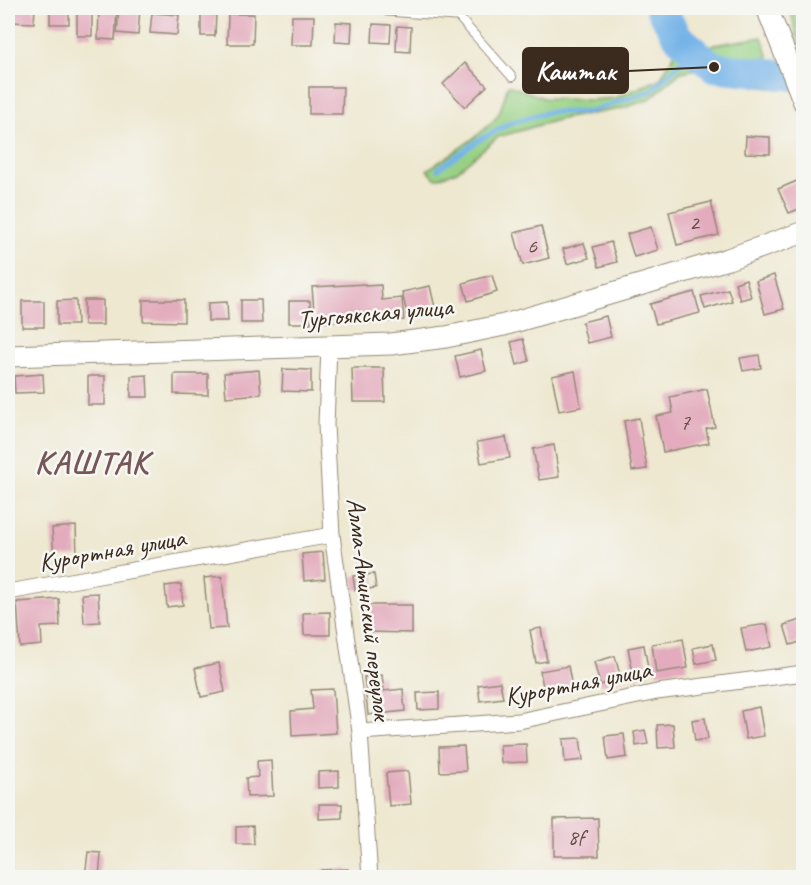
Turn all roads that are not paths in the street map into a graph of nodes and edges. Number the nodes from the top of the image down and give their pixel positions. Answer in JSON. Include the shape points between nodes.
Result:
{"nodes":[{"id":1,"x":388,"y":8,"type":"edge"},
{"id":2,"x":767,"y":8,"type":"edge"},
{"id":3,"x":455,"y":13,"type":"joint"},
{"id":4,"x":512,"y":77,"type":"dead end"},
{"id":5,"x":801,"y":95,"type":"edge"},
{"id":6,"x":804,"y":232,"type":"edge"},
{"id":7,"x":329,"y":346,"type":"junction"},
{"id":8,"x":8,"y":356,"type":"edge"},
{"id":9,"x":332,"y":536,"type":"junction"},
{"id":10,"x":8,"y":592,"type":"edge"},
{"id":11,"x":804,"y":673,"type":"edge"},
{"id":12,"x":360,"y":732,"type":"junction"},
{"id":13,"x":370,"y":878,"type":"edge"}],
"edges":[{"from":1,"to":3,"type":"street"},
{"from":2,"to":5,"type":"main road"},
{"from":3,"to":4,"type":"lane"},
{"from":6,"to":7,"type":"main road","name":"Тургоякская улица","via":[[728,259],[504,325],[391,344]]},
{"from":7,"to":8,"type":"main road","name":"Тургоякская улица"},
{"from":7,"to":9,"type":"street","name":"Алма-Атинский переулок","via":[[326,425]]},
{"from":9,"to":10,"type":"street","name":"Курортная улица"},
{"from":9,"to":12,"type":"street","name":"Алма-Атинский переулок"},
{"from":11,"to":12,"type":"street","name":"Курортная улица","via":[[657,692],[519,721]]},
{"from":12,"to":13,"type":"street","name":"Алма-Атинский переулок"}]}
